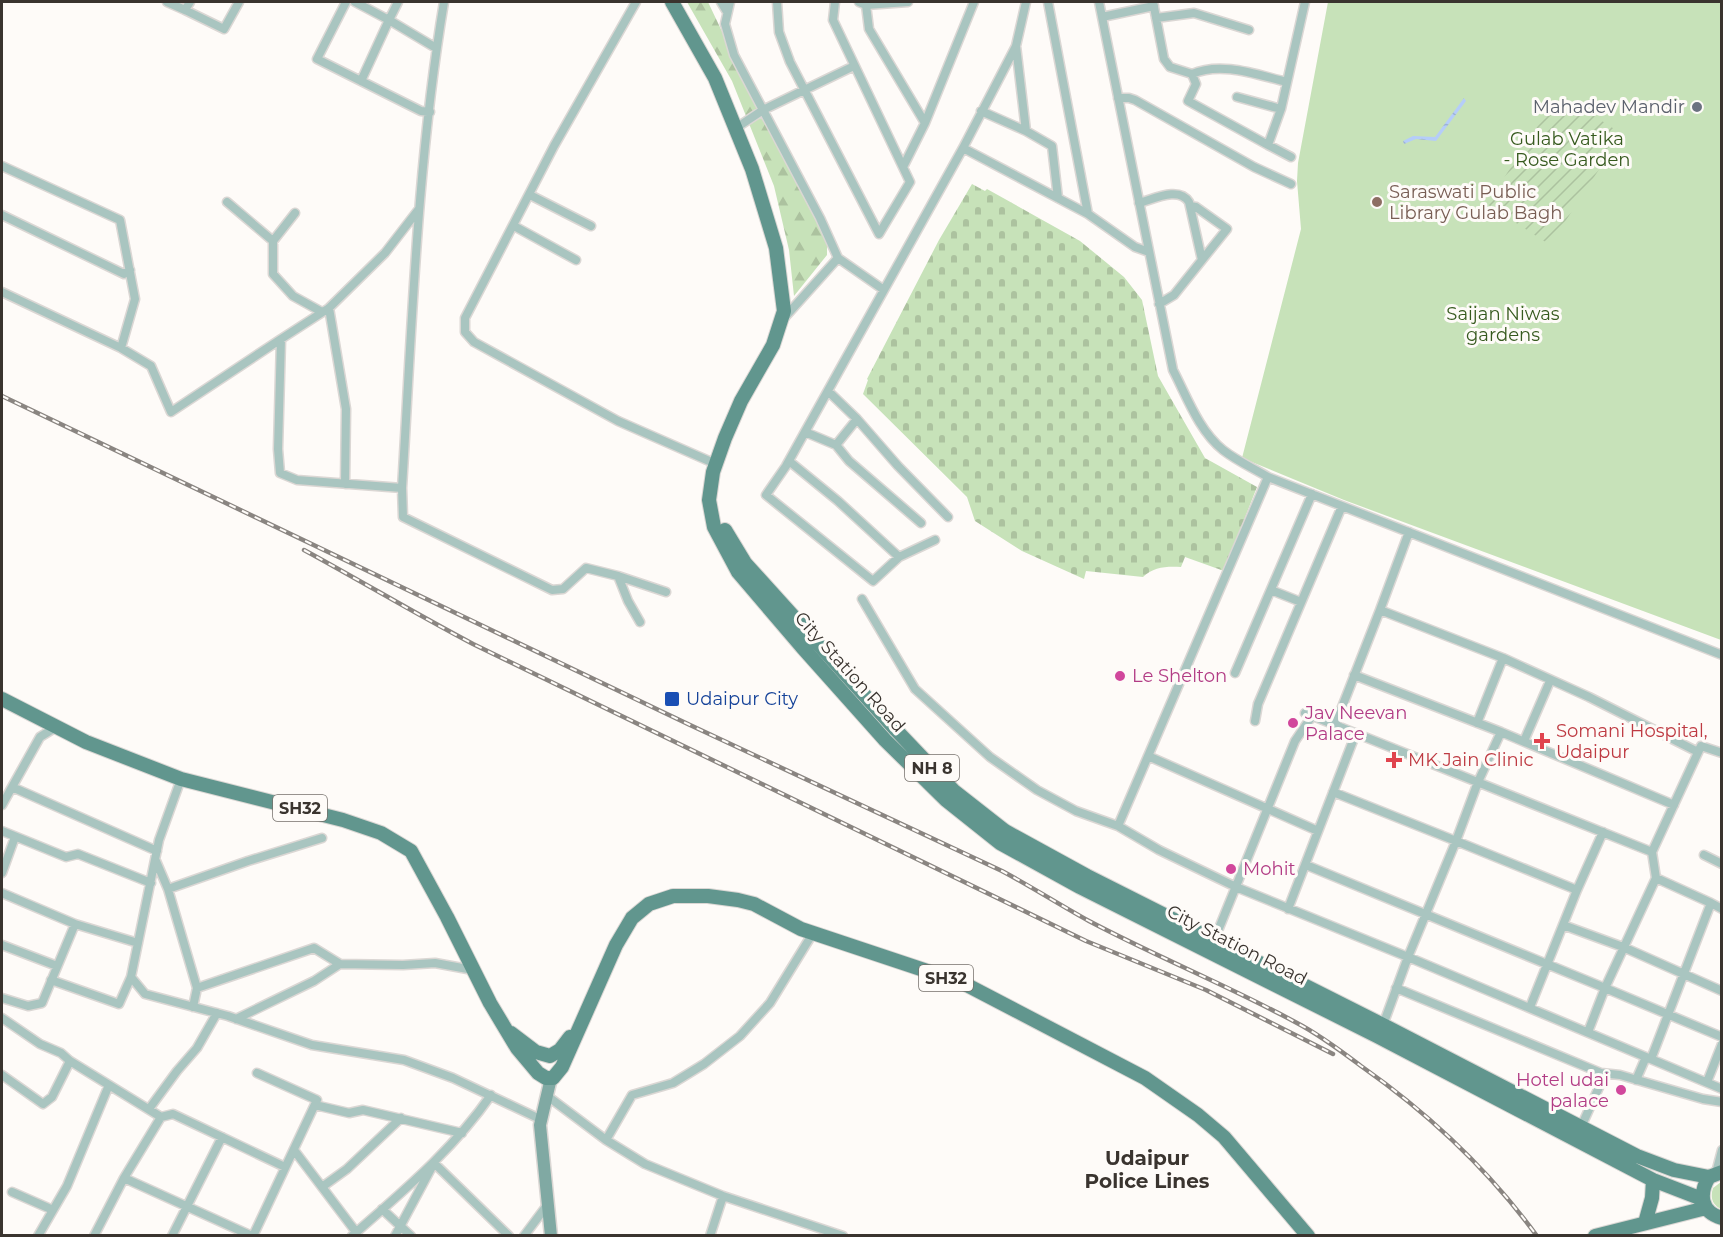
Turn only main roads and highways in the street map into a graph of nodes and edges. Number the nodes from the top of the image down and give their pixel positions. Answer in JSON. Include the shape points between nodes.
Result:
{"nodes":[{"id":1,"x":672,"y":2,"type":"edge"},
{"id":2,"x":681,"y":2,"type":"edge"},
{"id":3,"x":739,"y":126,"type":"junction"},
{"id":4,"x":785,"y":316,"type":"junction"},
{"id":5,"x":4,"y":705,"type":"edge"},
{"id":6,"x":1212,"y":946,"type":"junction"},
{"id":7,"x":582,"y":1021,"type":"junction"},
{"id":8,"x":504,"y":1028,"type":"junction"},
{"id":9,"x":550,"y":1056,"type":"junction"},
{"id":10,"x":551,"y":1078,"type":"junction"},
{"id":11,"x":1716,"y":1174,"type":"edge"},
{"id":12,"x":1653,"y":1179,"type":"junction"},
{"id":13,"x":1704,"y":1204,"type":"junction"},
{"id":14,"x":1722,"y":1218,"type":"edge"},
{"id":15,"x":1638,"y":1228,"type":"edge"},
{"id":16,"x":1308,"y":1236,"type":"edge"},
{"id":17,"x":1595,"y":1236,"type":"edge"}],
"edges":[{"from":1,"to":3,"type":"main road","name":"City Station Road","number":"NH 8"},
{"from":2,"to":3,"type":"main road","name":"City Station Road","number":"NH 8","via":[[723,74]]},
{"from":3,"to":4,"type":"main road","name":"City Station Road","number":"NH 8","via":[[760,166],[784,246],[789,283]]},
{"from":4,"to":6,"type":"main road","name":"City Station Road","number":"NH 8","via":[[780,345],[749,405],[722,473],[718,500],[722,524],[745,563],[896,730],[976,810],[1005,831]]},
{"from":4,"to":6,"type":"main road","name":"City Station Road","number":"NH 8","via":[[741,401],[716,464],[709,500],[714,527],[738,572],[885,740],[946,800],[1000,843],[1080,887]]},
{"from":5,"to":8,"type":"main road","number":"SH32","via":[[181,779],[343,820],[381,833],[411,851]]},
{"from":6,"to":11,"type":"main road","name":"City Station Road","number":"NH 8","via":[[1383,1025],[1652,1163],[1674,1170]]},
{"from":6,"to":12,"type":"main road","name":"City Station Road","number":"NH 8"},
{"from":7,"to":9,"type":"main road","via":[[563,1047]]},
{"from":7,"to":10,"type":"main road","number":"SH32","via":[[562,1067]]},
{"from":7,"to":16,"type":"main road","number":"SH32","via":[[625,928],[641,910],[660,899],[688,895],[753,904],[813,933],[963,983],[1145,1078],[1224,1137]]},
{"from":8,"to":9,"type":"main road","via":[[536,1052]]},
{"from":8,"to":10,"type":"main road","number":"SH32","via":[[528,1064]]},
{"from":9,"to":10,"type":"main road","via":[[543,1068]]},
{"from":11,"to":13,"type":"main road","via":[[1703,1188]]},
{"from":12,"to":13,"type":"main road","name":"City Station Road","number":"NH 8"},
{"from":12,"to":15,"type":"main road","via":[[1652,1198]]},
{"from":13,"to":14,"type":"main road","name":"City Station Road","via":[[1710,1213]]},
{"from":13,"to":15,"type":"main road"},
{"from":15,"to":17,"type":"main road"}]}
